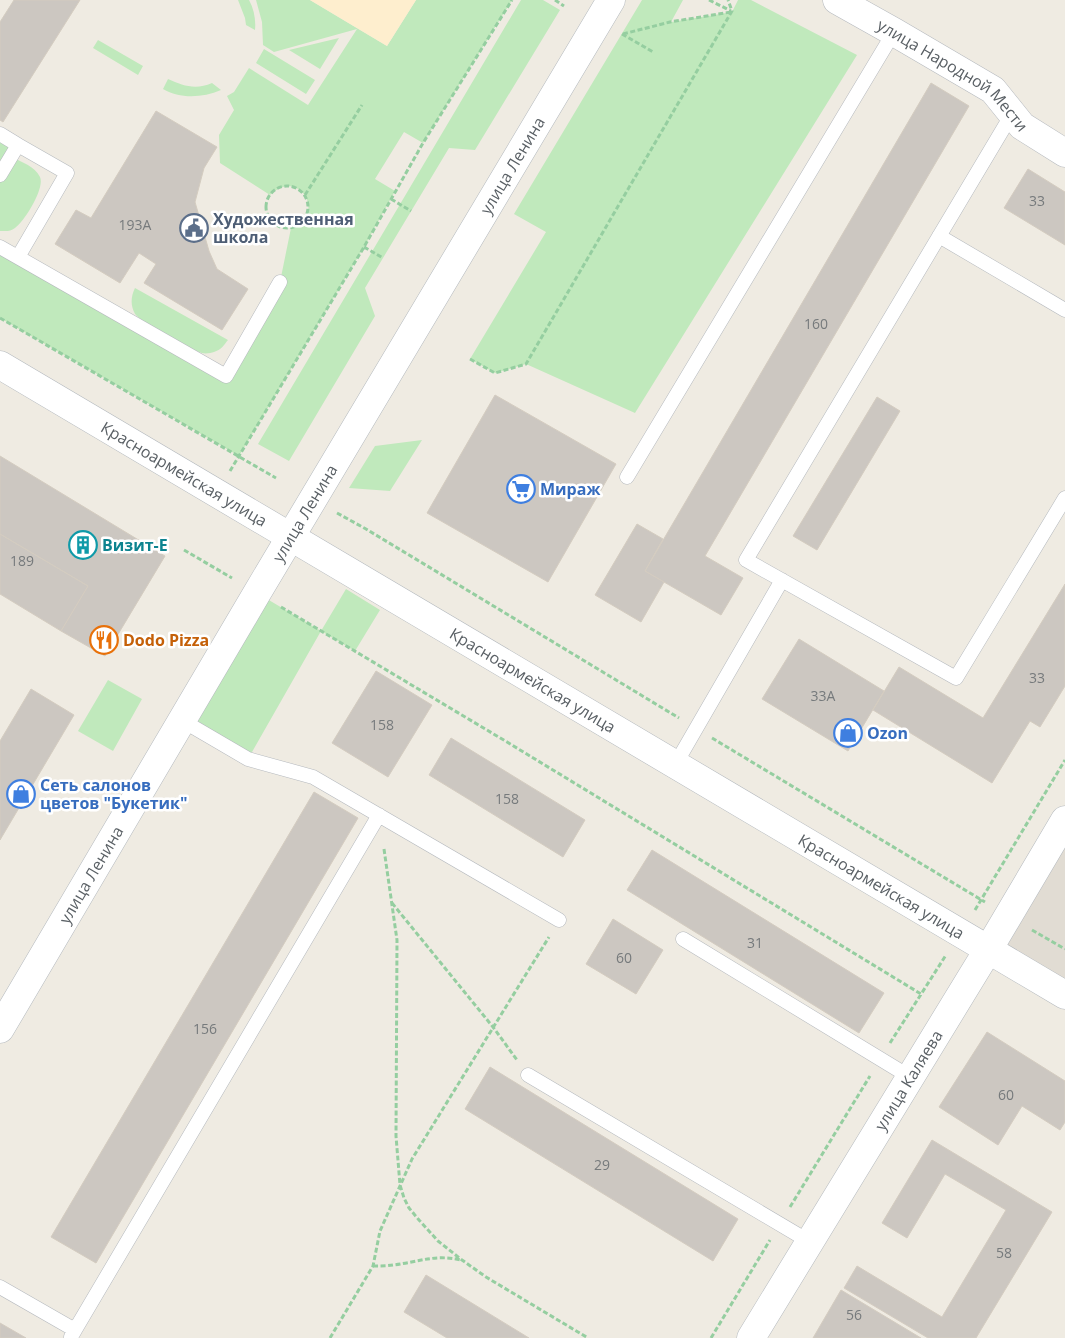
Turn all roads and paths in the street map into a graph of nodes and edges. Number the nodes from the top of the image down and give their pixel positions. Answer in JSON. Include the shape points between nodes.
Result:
{"nodes":[{"id":1,"x":512,"y":0,"type":"edge"},
{"id":2,"x":554,"y":0,"type":"edge"},
{"id":3,"x":611,"y":0,"type":"edge"},
{"id":4,"x":709,"y":0,"type":"edge"},
{"id":5,"x":728,"y":0,"type":"edge"},
{"id":6,"x":837,"y":0,"type":"edge"},
{"id":7,"x":564,"y":6,"type":"dead end"},
{"id":8,"x":732,"y":12,"type":"junction"},
{"id":9,"x":894,"y":32,"type":"junction"},
{"id":10,"x":653,"y":52,"type":"dead end"},
{"id":11,"x":362,"y":106,"type":"dead end"},
{"id":12,"x":1012,"y":114,"type":"junction"},
{"id":13,"x":0,"y":134,"type":"edge"},
{"id":14,"x":18,"y":145,"type":"junction"},
{"id":15,"x":1065,"y":154,"type":"edge"},
{"id":16,"x":0,"y":176,"type":"edge"},
{"id":17,"x":305,"y":195,"type":"junction"},
{"id":18,"x":391,"y":199,"type":"junction"},
{"id":19,"x":411,"y":211,"type":"dead end"},
{"id":20,"x":939,"y":236,"type":"junction"},
{"id":21,"x":364,"y":246,"type":"junction"},
{"id":22,"x":0,"y":247,"type":"edge"},
{"id":23,"x":18,"y":257,"type":"junction"},
{"id":24,"x":383,"y":258,"type":"dead end"},
{"id":25,"x":280,"y":282,"type":"dead end"},
{"id":26,"x":1065,"y":310,"type":"edge"},
{"id":27,"x":0,"y":318,"type":"edge"},
{"id":28,"x":470,"y":360,"type":"dead end"},
{"id":29,"x":0,"y":365,"type":"edge"},
{"id":30,"x":239,"y":456,"type":"junction"},
{"id":31,"x":228,"y":476,"type":"dead end"},
{"id":32,"x":627,"y":477,"type":"dead end"},
{"id":33,"x":276,"y":478,"type":"dead end"},
{"id":34,"x":1065,"y":498,"type":"edge"},
{"id":35,"x":336,"y":513,"type":"dead end"},
{"id":36,"x":290,"y":538,"type":"junction"},
{"id":37,"x":184,"y":550,"type":"dead end"},
{"id":38,"x":232,"y":578,"type":"dead end"},
{"id":39,"x":782,"y":580,"type":"junction"},
{"id":40,"x":281,"y":607,"type":"dead end"},
{"id":41,"x":182,"y":721,"type":"junction"},
{"id":42,"x":696,"y":728,"type":"junction"},
{"id":43,"x":1065,"y":760,"type":"edge"},
{"id":44,"x":675,"y":765,"type":"junction"},
{"id":45,"x":379,"y":815,"type":"junction"},
{"id":46,"x":1065,"y":820,"type":"edge"},
{"id":47,"x":981,"y":900,"type":"junction"},
{"id":48,"x":391,"y":903,"type":"junction"},
{"id":49,"x":559,"y":920,"type":"joint"},
{"id":50,"x":960,"y":934,"type":"junction"},
{"id":51,"x":683,"y":939,"type":"dead end"},
{"id":52,"x":988,"y":950,"type":"junction"},
{"id":53,"x":921,"y":994,"type":"junction"},
{"id":54,"x":1065,"y":995,"type":"edge"},
{"id":55,"x":493,"y":1027,"type":"junction"},
{"id":56,"x":0,"y":1030,"type":"edge"},
{"id":57,"x":880,"y":1059,"type":"junction"},
{"id":58,"x":528,"y":1075,"type":"joint"},
{"id":59,"x":910,"y":1077,"type":"junction"},
{"id":60,"x":400,"y":1186,"type":"junction"},
{"id":61,"x":779,"y":1224,"type":"junction"},
{"id":62,"x":810,"y":1242,"type":"junction"},
{"id":63,"x":462,"y":1260,"type":"junction"},
{"id":64,"x":373,"y":1266,"type":"junction"},
{"id":65,"x":0,"y":1287,"type":"edge"},
{"id":66,"x":72,"y":1334,"type":"edge"},
{"id":67,"x":330,"y":1338,"type":"edge"},
{"id":68,"x":588,"y":1338,"type":"edge"},
{"id":69,"x":711,"y":1338,"type":"edge"},
{"id":70,"x":751,"y":1338,"type":"edge"}],
"edges":[{"from":1,"to":18,"type":"path"},
{"from":2,"to":7,"type":"path"},
{"from":3,"to":36,"type":"street","name":"улица Ленина"},
{"from":4,"to":8,"type":"path"},
{"from":5,"to":8,"type":"path"},
{"from":6,"to":9,"type":"street","name":"улица Народной Мести"},
{"from":8,"to":10,"type":"path","via":[[622,34]]},
{"from":8,"to":28,"type":"path","via":[[526,364],[496,373]]},
{"from":9,"to":12,"type":"street","name":"улица Народной Мести","via":[[993,90]]},
{"from":9,"to":32,"type":"lane"},
{"from":11,"to":17,"type":"path"},
{"from":12,"to":15,"type":"street","name":"улица Народной Мести","via":[[1022,126]]},
{"from":12,"to":20,"type":"lane"},
{"from":13,"to":14,"type":"lane"},
{"from":14,"to":16,"type":"lane"},
{"from":14,"to":23,"type":"lane","via":[[67,173]]},
{"from":17,"to":17,"type":"path","via":[[307,216],[297,226],[277,226],[268,215],[266,208],[275,190],[288,186]]},
{"from":18,"to":19,"type":"path"},
{"from":18,"to":21,"type":"path"},
{"from":20,"to":26,"type":"lane"},
{"from":20,"to":39,"type":"lane","via":[[746,560]]},
{"from":21,"to":24,"type":"path"},
{"from":21,"to":30,"type":"path"},
{"from":22,"to":23,"type":"lane"},
{"from":23,"to":25,"type":"lane","via":[[226,376]]},
{"from":27,"to":30,"type":"path"},
{"from":29,"to":36,"type":"street","name":"Красноармейская улица"},
{"from":30,"to":31,"type":"path"},
{"from":30,"to":33,"type":"path"},
{"from":34,"to":39,"type":"lane","via":[[956,678]]},
{"from":35,"to":42,"type":"path"},
{"from":36,"to":41,"type":"street","name":"улица Ленина"},
{"from":36,"to":44,"type":"street","name":"Красноармейская улица"},
{"from":37,"to":38,"type":"path"},
{"from":39,"to":42,"type":"lane"},
{"from":40,"to":53,"type":"path"},
{"from":41,"to":45,"type":"lane","via":[[248,759],[314,777]]},
{"from":41,"to":56,"type":"street","name":"улица Ленина"},
{"from":42,"to":44,"type":"lane"},
{"from":42,"to":47,"type":"path"},
{"from":43,"to":47,"type":"path"},
{"from":44,"to":50,"type":"street","name":"Красноармейская улица"},
{"from":45,"to":48,"type":"path"},
{"from":45,"to":49,"type":"lane"},
{"from":45,"to":66,"type":"lane"},
{"from":46,"to":52,"type":"street","name":"улица Каляева"},
{"from":47,"to":50,"type":"path"},
{"from":48,"to":55,"type":"path"},
{"from":48,"to":60,"type":"path","via":[[397,940],[396,1136]]},
{"from":49,"to":55,"type":"path"},
{"from":50,"to":52,"type":"street","name":"Красноармейская улица"},
{"from":50,"to":53,"type":"path"},
{"from":51,"to":57,"type":"lane"},
{"from":52,"to":54,"type":"street","name":"Красноармейская улица"},
{"from":52,"to":59,"type":"street","name":"улица Каляева"},
{"from":53,"to":57,"type":"path"},
{"from":55,"to":58,"type":"path"},
{"from":55,"to":60,"type":"path","via":[[412,1159]]},
{"from":57,"to":59,"type":"lane"},
{"from":57,"to":61,"type":"path"},
{"from":58,"to":61,"type":"lane"},
{"from":59,"to":62,"type":"street","name":"улица Каляева"},
{"from":60,"to":63,"type":"path","via":[[409,1208],[438,1241]]},
{"from":60,"to":64,"type":"path","via":[[380,1231]]},
{"from":61,"to":62,"type":"lane"},
{"from":61,"to":69,"type":"path"},
{"from":62,"to":70,"type":"street","name":"улица Каляева"},
{"from":63,"to":64,"type":"path","via":[[447,1257]]},
{"from":63,"to":68,"type":"path"},
{"from":64,"to":67,"type":"path"},
{"from":65,"to":66,"type":"lane"}]}
